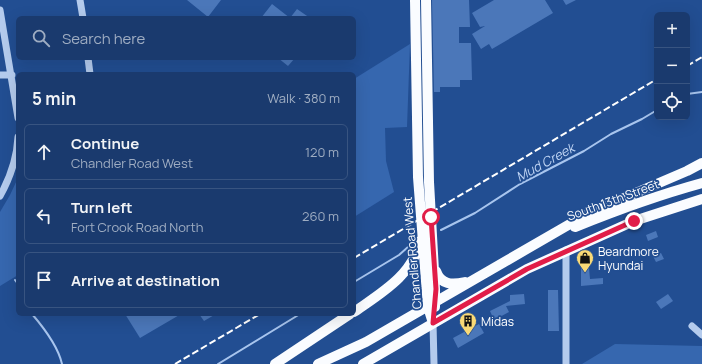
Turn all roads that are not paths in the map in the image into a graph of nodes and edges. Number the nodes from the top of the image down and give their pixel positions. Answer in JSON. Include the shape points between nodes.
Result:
{"nodes":[{"id":1,"x":80,"y":0,"type":"edge"},
{"id":2,"x":415,"y":0,"type":"edge"},
{"id":3,"x":426,"y":0,"type":"edge"},
{"id":4,"x":0,"y":10,"type":"edge"},
{"id":5,"x":83,"y":16,"type":"edge"},
{"id":6,"x":9,"y":57,"type":"junction"},
{"id":7,"x":0,"y":58,"type":"edge"},
{"id":8,"x":88,"y":60,"type":"edge"},
{"id":9,"x":90,"y":72,"type":"edge"},
{"id":10,"x":12,"y":74,"type":"junction"},
{"id":11,"x":0,"y":76,"type":"edge"},
{"id":12,"x":16,"y":90,"type":"edge"},
{"id":13,"x":702,"y":163,"type":"edge"},
{"id":14,"x":15,"y":171,"type":"edge"},
{"id":15,"x":702,"y":183,"type":"edge"},
{"id":16,"x":0,"y":196,"type":"edge"},
{"id":17,"x":702,"y":200,"type":"edge"},
{"id":18,"x":421,"y":223,"type":"junction"},
{"id":19,"x":535,"y":244,"type":"junction"},
{"id":20,"x":566,"y":250,"type":"junction"},
{"id":21,"x":434,"y":267,"type":"junction"},
{"id":22,"x":476,"y":278,"type":"junction"},
{"id":23,"x":432,"y":305,"type":"junction"},
{"id":24,"x":356,"y":311,"type":"edge"},
{"id":25,"x":347,"y":316,"type":"edge"},
{"id":26,"x":433,"y":323,"type":"junction"},
{"id":27,"x":692,"y":326,"type":"dead end"},
{"id":28,"x":702,"y":335,"type":"edge"},
{"id":29,"x":275,"y":364,"type":"edge"},
{"id":30,"x":318,"y":364,"type":"edge"},
{"id":31,"x":364,"y":364,"type":"edge"},
{"id":32,"x":434,"y":364,"type":"edge"},
{"id":33,"x":566,"y":364,"type":"edge"}],
"edges":[{"from":1,"to":5,"type":"street"},
{"from":2,"to":18,"type":"main road","name":"Chandler Road West"},
{"from":3,"to":21,"type":"main road","name":"Chandler Road West"},
{"from":4,"to":6,"type":"street"},
{"from":6,"to":7,"type":"street"},
{"from":6,"to":10,"type":"street"},
{"from":8,"to":9,"type":"street"},
{"from":10,"to":11,"type":"street"},
{"from":10,"to":12,"type":"street"},
{"from":13,"to":19,"type":"main road","via":[[589,213]]},
{"from":14,"to":16,"type":"street"},
{"from":15,"to":19,"type":"main road","name":"South 13th Street","via":[[614,211]]},
{"from":17,"to":20,"type":"main road","via":[[634,221]]},
{"from":18,"to":23,"type":"main road","name":"Chandler Road West"},
{"from":18,"to":24,"type":"main road","via":[[416,256],[406,270],[387,288]]},
{"from":19,"to":22,"type":"main road"},
{"from":20,"to":26,"type":"main road","via":[[527,269]]},
{"from":20,"to":33,"type":"street"},
{"from":21,"to":22,"type":"main road","via":[[440,279],[448,284],[458,284]]},
{"from":21,"to":23,"type":"main road","name":"Chandler Road West"},
{"from":22,"to":23,"type":"main road"},
{"from":23,"to":26,"type":"main road","name":"Chandler Road West"},
{"from":23,"to":30,"type":"main road","via":[[366,342]]},
{"from":25,"to":29,"type":"main road"},
{"from":26,"to":31,"type":"main road"},
{"from":26,"to":32,"type":"street"},
{"from":27,"to":28,"type":"street"}]}
